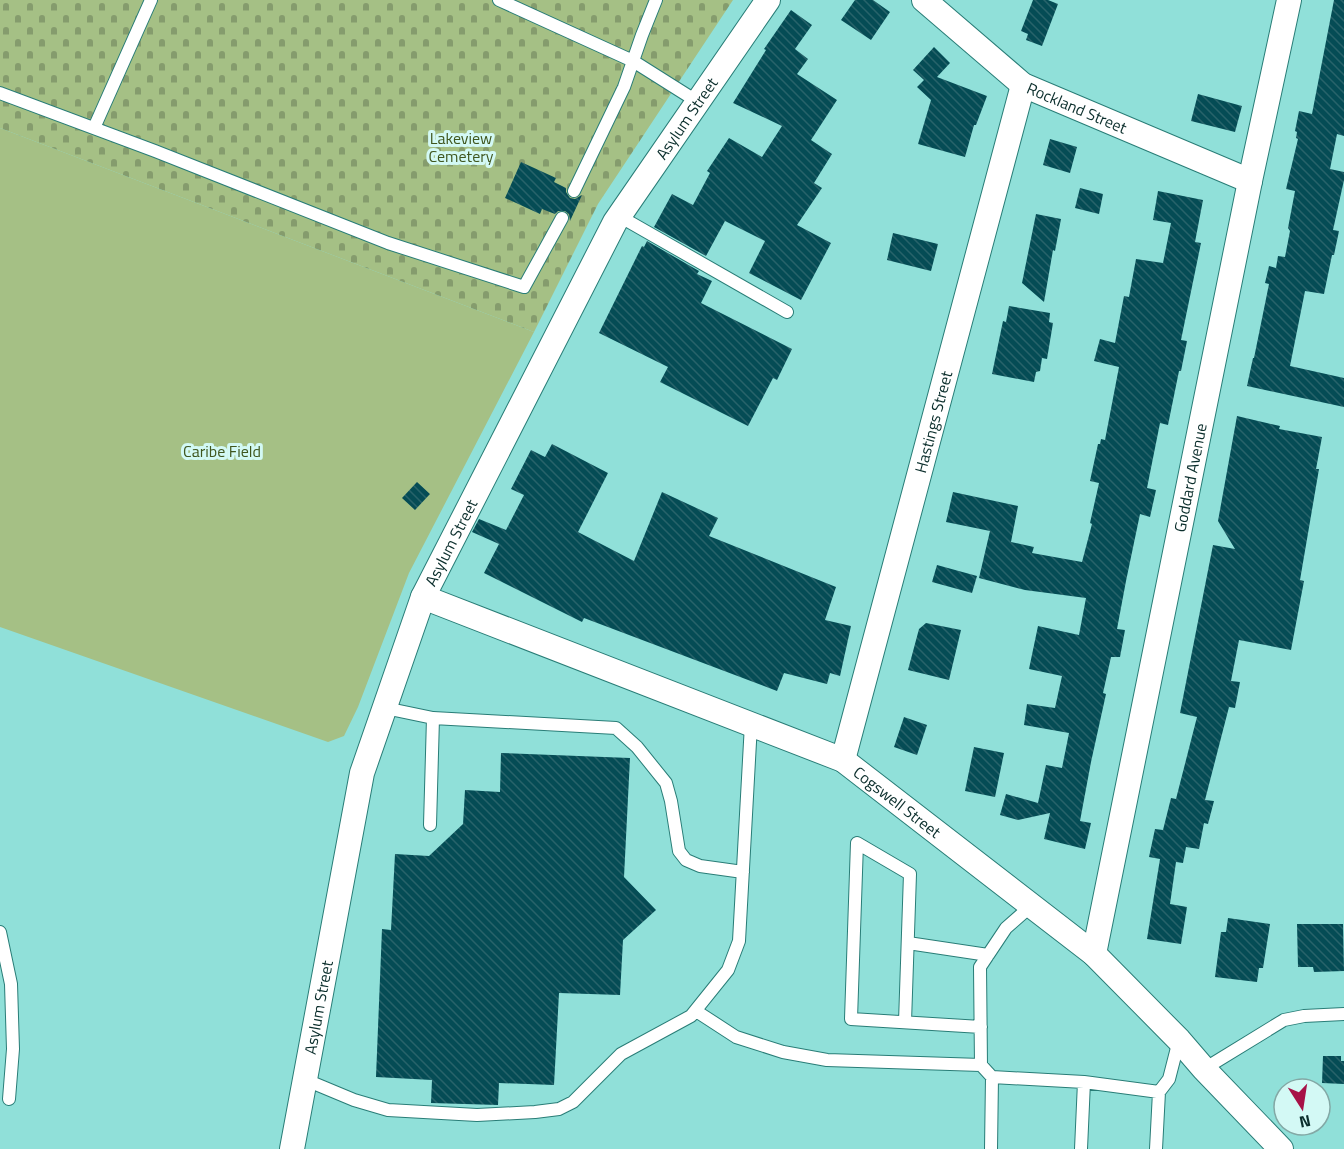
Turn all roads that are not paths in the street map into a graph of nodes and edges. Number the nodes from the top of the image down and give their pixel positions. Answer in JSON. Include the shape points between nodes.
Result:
{"nodes":[{"id":1,"x":151,"y":0,"type":"edge"},
{"id":2,"x":499,"y":0,"type":"edge"},
{"id":3,"x":656,"y":0,"type":"edge"},
{"id":4,"x":768,"y":0,"type":"edge"},
{"id":5,"x":924,"y":0,"type":"edge"},
{"id":6,"x":1289,"y":0,"type":"edge"},
{"id":7,"x":633,"y":61,"type":"junction"},
{"id":8,"x":1023,"y":85,"type":"junction"},
{"id":9,"x":0,"y":93,"type":"edge"},
{"id":10,"x":698,"y":102,"type":"junction"},
{"id":11,"x":94,"y":128,"type":"junction"},
{"id":12,"x":1250,"y":181,"type":"junction"},
{"id":13,"x":574,"y":191,"type":"dead end"},
{"id":14,"x":619,"y":216,"type":"junction"},
{"id":15,"x":562,"y":218,"type":"dead end"},
{"id":16,"x":788,"y":312,"type":"dead end"},
{"id":17,"x":423,"y":597,"type":"junction"},
{"id":18,"x":385,"y":708,"type":"junction"},
{"id":19,"x":433,"y":717,"type":"junction"},
{"id":20,"x":751,"y":724,"type":"junction"},
{"id":21,"x":843,"y":760,"type":"junction"},
{"id":22,"x":430,"y":825,"type":"dead end"},
{"id":23,"x":743,"y":872,"type":"junction"},
{"id":24,"x":1031,"y":906,"type":"junction"},
{"id":25,"x":0,"y":932,"type":"edge"},
{"id":26,"x":908,"y":943,"type":"junction"},
{"id":27,"x":1094,"y":954,"type":"junction"},
{"id":28,"x":988,"y":956,"type":"junction"},
{"id":29,"x":696,"y":1011,"type":"junction"},
{"id":30,"x":1344,"y":1014,"type":"edge"},
{"id":31,"x":905,"y":1022,"type":"junction"},
{"id":32,"x":981,"y":1028,"type":"junction"},
{"id":33,"x":1179,"y":1040,"type":"junction"},
{"id":34,"x":981,"y":1065,"type":"junction"},
{"id":35,"x":1204,"y":1069,"type":"junction"},
{"id":36,"x":992,"y":1077,"type":"junction"},
{"id":37,"x":306,"y":1080,"type":"junction"},
{"id":38,"x":1084,"y":1082,"type":"junction"},
{"id":39,"x":1159,"y":1092,"type":"junction"},
{"id":40,"x":9,"y":1098,"type":"dead end"},
{"id":41,"x":296,"y":1148,"type":"edge"},
{"id":42,"x":991,"y":1149,"type":"edge"},
{"id":43,"x":1081,"y":1149,"type":"edge"},
{"id":44,"x":1156,"y":1149,"type":"edge"},
{"id":45,"x":1281,"y":1149,"type":"edge"}],
"edges":[{"from":1,"to":11,"type":"lane"},
{"from":2,"to":7,"type":"lane"},
{"from":3,"to":7,"type":"lane"},
{"from":4,"to":10,"type":"street","name":"Asylum Street"},
{"from":5,"to":8,"type":"street","name":"Rockland Street"},
{"from":6,"to":12,"type":"street","name":"Goddard Avenue"},
{"from":7,"to":10,"type":"lane"},
{"from":7,"to":13,"type":"lane"},
{"from":8,"to":12,"type":"street","name":"Rockland Street"},
{"from":8,"to":21,"type":"street","name":"Hastings Street"},
{"from":9,"to":11,"type":"lane"},
{"from":10,"to":14,"type":"street","name":"Asylum Street"},
{"from":11,"to":15,"type":"lane","via":[[388,243],[524,287]]},
{"from":12,"to":27,"type":"street","name":"Goddard Avenue"},
{"from":14,"to":16,"type":"lane"},
{"from":14,"to":17,"type":"street","name":"Asylum Street"},
{"from":17,"to":18,"type":"street","name":"Asylum Street"},
{"from":17,"to":20,"type":"street","name":"Cogswell Street"},
{"from":18,"to":19,"type":"lane"},
{"from":18,"to":37,"type":"street","name":"Asylum Street","via":[[362,773]]},
{"from":19,"to":22,"type":"lane"},
{"from":19,"to":23,"type":"lane","via":[[616,728],[666,783],[679,851],[686,860]]},
{"from":20,"to":21,"type":"street","name":"Cogswell Street"},
{"from":20,"to":23,"type":"lane"},
{"from":21,"to":24,"type":"street","name":"Cogswell Street"},
{"from":23,"to":29,"type":"lane","via":[[739,941],[728,970]]},
{"from":24,"to":27,"type":"street","name":"Cogswell Street"},
{"from":24,"to":28,"type":"lane","via":[[1006,928]]},
{"from":25,"to":40,"type":"lane","via":[[11,984],[13,1049]]},
{"from":26,"to":28,"type":"lane"},
{"from":26,"to":31,"type":"lane"},
{"from":26,"to":31,"type":"lane","via":[[910,874],[857,843],[850,1019]]},
{"from":27,"to":33,"type":"street","name":"Cogswell Street"},
{"from":28,"to":32,"type":"lane","via":[[980,967]]},
{"from":29,"to":34,"type":"lane","via":[[736,1037],[783,1052],[826,1060]]},
{"from":29,"to":37,"type":"lane","via":[[621,1054],[573,1102],[559,1109],[477,1115],[388,1110]]},
{"from":30,"to":35,"type":"lane","via":[[1284,1020]]},
{"from":31,"to":32,"type":"lane"},
{"from":32,"to":34,"type":"lane"},
{"from":33,"to":35,"type":"street","name":"Cogswell Street"},
{"from":33,"to":39,"type":"lane","via":[[1169,1079]]},
{"from":34,"to":36,"type":"lane"},
{"from":35,"to":45,"type":"street","name":"Cogswell Street"},
{"from":36,"to":38,"type":"lane"},
{"from":36,"to":42,"type":"lane"},
{"from":37,"to":41,"type":"street","name":"Asylum Street"},
{"from":38,"to":39,"type":"lane"},
{"from":38,"to":43,"type":"lane"},
{"from":39,"to":44,"type":"lane"}]}
